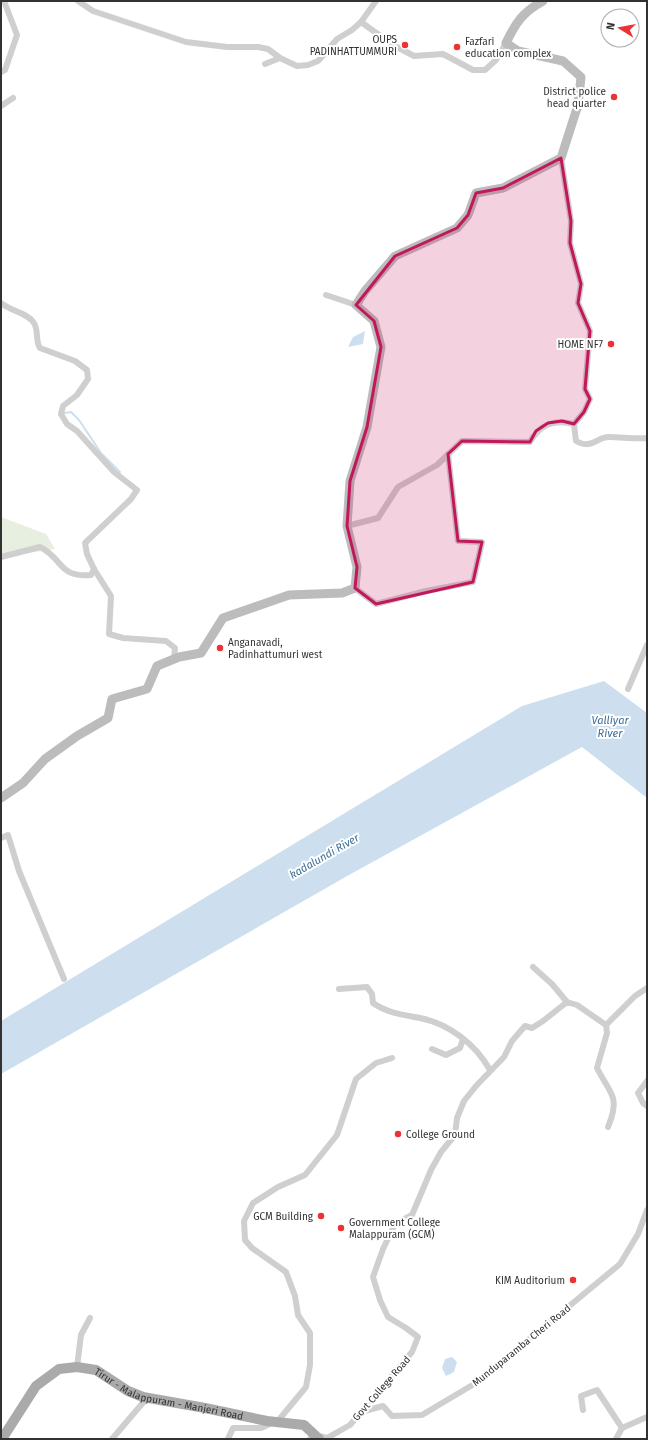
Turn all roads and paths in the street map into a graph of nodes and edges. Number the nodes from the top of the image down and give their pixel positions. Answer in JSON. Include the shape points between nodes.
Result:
{"nodes":[{"id":1,"x":4,"y":1,"type":"edge"},
{"id":2,"x":78,"y":1,"type":"edge"},
{"id":3,"x":376,"y":1,"type":"edge"},
{"id":4,"x":543,"y":1,"type":"edge"},
{"id":5,"x":361,"y":22,"type":"junction"},
{"id":6,"x":506,"y":43,"type":"junction"},
{"id":7,"x":280,"y":58,"type":"junction"},
{"id":8,"x":265,"y":64,"type":"dead end"},
{"id":9,"x":1,"y":72,"type":"edge"},
{"id":10,"x":13,"y":98,"type":"dead end"},
{"id":11,"x":1,"y":106,"type":"edge"},
{"id":12,"x":561,"y":158,"type":"junction"},
{"id":13,"x":326,"y":295,"type":"dead end"},
{"id":14,"x":1,"y":303,"type":"edge"},
{"id":15,"x":356,"y":305,"type":"junction"},
{"id":16,"x":574,"y":424,"type":"junction"},
{"id":17,"x":647,"y":438,"type":"edge"},
{"id":18,"x":448,"y":454,"type":"junction"},
{"id":19,"x":347,"y":526,"type":"junction"},
{"id":20,"x":1,"y":558,"type":"edge"},
{"id":21,"x":94,"y":569,"type":"junction"},
{"id":22,"x":354,"y":588,"type":"junction"},
{"id":23,"x":647,"y":645,"type":"edge"},
{"id":24,"x":174,"y":659,"type":"junction"},
{"id":25,"x":628,"y":689,"type":"dead end"},
{"id":26,"x":1,"y":798,"type":"edge"},
{"id":27,"x":1,"y":838,"type":"edge"},
{"id":28,"x":533,"y":968,"type":"dead end"},
{"id":29,"x":64,"y":979,"type":"dead end"},
{"id":30,"x":647,"y":988,"type":"edge"},
{"id":31,"x":339,"y":989,"type":"dead end"},
{"id":32,"x":567,"y":1002,"type":"junction"},
{"id":33,"x":606,"y":1025,"type":"junction"},
{"id":34,"x":463,"y":1039,"type":"junction"},
{"id":35,"x":432,"y":1049,"type":"dead end"},
{"id":36,"x":392,"y":1058,"type":"dead end"},
{"id":37,"x":490,"y":1070,"type":"junction"},
{"id":38,"x":647,"y":1081,"type":"edge"},
{"id":39,"x":647,"y":1106,"type":"edge"},
{"id":40,"x":608,"y":1127,"type":"dead end"},
{"id":41,"x":647,"y":1210,"type":"edge"},
{"id":42,"x":90,"y":1318,"type":"dead end"},
{"id":43,"x":77,"y":1367,"type":"junction"},
{"id":44,"x":146,"y":1398,"type":"junction"},
{"id":45,"x":583,"y":1410,"type":"dead end"},
{"id":46,"x":361,"y":1412,"type":"junction"},
{"id":47,"x":647,"y":1417,"type":"edge"},
{"id":48,"x":275,"y":1422,"type":"junction"},
{"id":49,"x":622,"y":1428,"type":"junction"},
{"id":50,"x":314,"y":1438,"type":"edge"},
{"id":51,"x":2,"y":1439,"type":"edge"},
{"id":52,"x":112,"y":1439,"type":"edge"},
{"id":53,"x":228,"y":1439,"type":"edge"},
{"id":54,"x":616,"y":1439,"type":"edge"}],
"edges":[{"from":1,"to":9,"type":"street","via":[[17,35],[5,70]]},
{"from":2,"to":7,"type":"street","via":[[93,11],[186,42],[227,47],[258,47],[268,49]]},
{"from":3,"to":5,"type":"street"},
{"from":4,"to":6,"type":"main road","via":[[522,15]]},
{"from":5,"to":6,"type":"street","via":[[393,45],[414,56],[443,54],[473,70],[485,70],[496,60]]},
{"from":5,"to":7,"type":"street","via":[[337,39],[313,63],[297,66]]},
{"from":6,"to":12,"type":"main road","via":[[518,51],[563,61],[580,77],[578,105]]},
{"from":7,"to":8,"type":"street"},
{"from":10,"to":11,"type":"street"},
{"from":12,"to":15,"type":"main road","via":[[502,188],[476,192],[468,215],[457,228],[395,256]]},
{"from":12,"to":16,"type":"street","via":[[571,221],[570,244],[581,284],[578,303],[590,331],[585,389],[590,399]]},
{"from":13,"to":15,"type":"street"},
{"from":14,"to":21,"type":"street","via":[[28,316],[37,330],[40,348],[75,361],[87,370],[86,384],[63,406],[63,419],[114,472],[137,490],[132,499],[85,543]]},
{"from":15,"to":19,"type":"main road","via":[[374,321],[381,347],[367,428],[350,482]]},
{"from":16,"to":17,"type":"street","via":[[576,441],[582,444],[594,444],[607,437]]},
{"from":16,"to":18,"type":"street","via":[[562,421],[548,423],[536,431],[530,442],[462,441]]},
{"from":18,"to":19,"type":"street","via":[[436,465],[398,486],[378,518]]},
{"from":18,"to":22,"type":"street","via":[[458,541],[482,542],[473,582],[376,604]]},
{"from":19,"to":22,"type":"main road","via":[[357,567]]},
{"from":20,"to":21,"type":"street","via":[[40,547],[53,554],[58,564],[66,571],[77,575],[91,575]]},
{"from":21,"to":24,"type":"street","via":[[110,596],[109,634],[123,638],[166,641],[175,648]]},
{"from":22,"to":24,"type":"main road","via":[[342,593],[289,595],[223,618],[201,653]]},
{"from":23,"to":25,"type":"street"},
{"from":24,"to":26,"type":"main road","via":[[157,666],[147,689],[112,699],[108,718],[45,759],[23,783]]},
{"from":27,"to":29,"type":"street","via":[[8,835],[19,871]]},
{"from":28,"to":32,"type":"street","via":[[552,984]]},
{"from":30,"to":33,"type":"street"},
{"from":31,"to":34,"type":"street","via":[[367,987],[374,1004],[381,1009],[436,1023],[452,1029]]},
{"from":32,"to":33,"type":"street","via":[[577,1005]]},
{"from":32,"to":37,"type":"street","via":[[532,1028],[525,1026],[512,1041],[504,1057]]},
{"from":33,"to":40,"type":"street","via":[[607,1033],[597,1068],[615,1103],[615,1112]]},
{"from":34,"to":35,"type":"street","via":[[460,1048],[446,1055]]},
{"from":34,"to":37,"type":"street","via":[[482,1055]]},
{"from":36,"to":48,"type":"street","via":[[376,1063],[356,1079],[337,1135],[317,1162],[305,1175],[278,1186],[253,1203],[244,1222],[245,1240],[286,1272],[295,1296],[298,1315],[310,1333],[310,1366],[306,1387]]},
{"from":37,"to":46,"type":"street","name":"Govt College Road","via":[[464,1101],[457,1118],[455,1135],[431,1170],[412,1215],[395,1224],[382,1249],[373,1277],[380,1300],[388,1318],[418,1337],[412,1352]]},
{"from":38,"to":39,"type":"street","via":[[638,1093]]},
{"from":41,"to":46,"type":"street","name":"Munduparamba Cheri Road","via":[[638,1234],[620,1264],[474,1384],[422,1415],[392,1416],[383,1406]]},
{"from":42,"to":43,"type":"street","via":[[81,1335]]},
{"from":43,"to":44,"type":"main road","name":"Tirur - Malappuram - Manjeri Road","via":[[96,1370],[128,1391]]},
{"from":43,"to":51,"type":"main road","name":"Tirur - Malappuram - Manjeri Road","via":[[59,1369],[36,1386]]},
{"from":44,"to":48,"type":"main road","name":"Tirur - Malappuram - Manjeri Road"},
{"from":44,"to":52,"type":"street"},
{"from":45,"to":49,"type":"street","via":[[581,1396],[597,1390]]},
{"from":46,"to":50,"type":"street","name":"Govt College Road","via":[[350,1425],[327,1438]]},
{"from":47,"to":49,"type":"street"},
{"from":48,"to":50,"type":"main road","name":"Tirur - Malappuram - Manjeri Road","via":[[304,1425]]},
{"from":48,"to":53,"type":"street","via":[[261,1428],[233,1428]]},
{"from":49,"to":54,"type":"street"}]}
